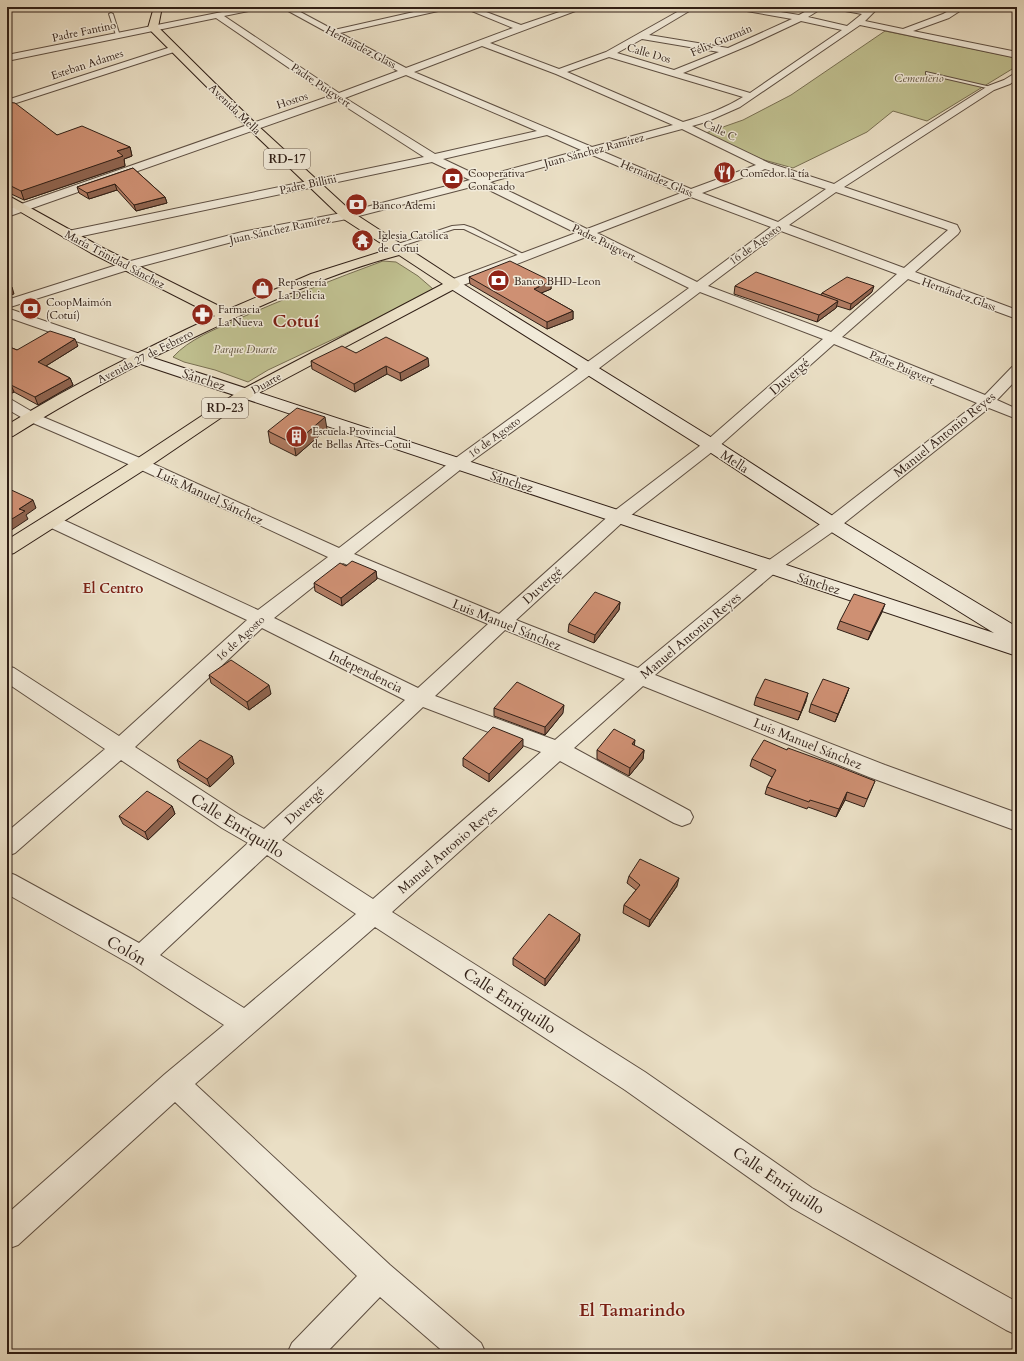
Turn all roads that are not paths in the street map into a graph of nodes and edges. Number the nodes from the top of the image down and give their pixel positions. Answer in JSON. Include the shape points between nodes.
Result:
{"nodes":[{"id":1,"x":158,"y":7,"type":"edge"},
{"id":2,"x":259,"y":7,"type":"edge"},
{"id":3,"x":285,"y":7,"type":"edge"},
{"id":4,"x":446,"y":7,"type":"edge"},
{"id":5,"x":466,"y":7,"type":"edge"},
{"id":6,"x":582,"y":7,"type":"edge"},
{"id":7,"x":692,"y":7,"type":"edge"},
{"id":8,"x":735,"y":7,"type":"edge"},
{"id":9,"x":820,"y":7,"type":"edge"},
{"id":10,"x":837,"y":7,"type":"edge"},
{"id":11,"x":875,"y":7,"type":"edge"},
{"id":12,"x":962,"y":7,"type":"edge"},
{"id":13,"x":867,"y":13,"type":"junction"},
{"id":14,"x":111,"y":14,"type":"dead end"},
{"id":15,"x":218,"y":16,"type":"junction"},
{"id":16,"x":801,"y":18,"type":"junction"},
{"id":17,"x":859,"y":22,"type":"junction"},
{"id":18,"x":153,"y":28,"type":"junction"},
{"id":19,"x":521,"y":28,"type":"junction"},
{"id":20,"x":848,"y":29,"type":"junction"},
{"id":21,"x":906,"y":31,"type":"junction"},
{"id":22,"x":334,"y":32,"type":"junction"},
{"id":23,"x":118,"y":35,"type":"junction"},
{"id":24,"x":639,"y":36,"type":"junction"},
{"id":25,"x":482,"y":43,"type":"junction"},
{"id":26,"x":174,"y":49,"type":"junction"},
{"id":27,"x":729,"y":51,"type":"junction"},
{"id":28,"x":609,"y":54,"type":"junction"},
{"id":29,"x":1017,"y":55,"type":"edge"},
{"id":30,"x":7,"y":58,"type":"edge"},
{"id":31,"x":407,"y":72,"type":"junction"},
{"id":32,"x":559,"y":72,"type":"junction"},
{"id":33,"x":675,"y":73,"type":"junction"},
{"id":34,"x":928,"y":73,"type":"dead end"},
{"id":35,"x":1014,"y":81,"type":"edge"},
{"id":36,"x":991,"y":88,"type":"junction"},
{"id":37,"x":751,"y":96,"type":"junction"},
{"id":38,"x":338,"y":97,"type":"junction"},
{"id":39,"x":7,"y":103,"type":"edge"},
{"id":40,"x":252,"y":126,"type":"junction"},
{"id":41,"x":684,"y":126,"type":"junction"},
{"id":42,"x":548,"y":132,"type":"junction"},
{"id":43,"x":592,"y":151,"type":"junction"},
{"id":44,"x":433,"y":158,"type":"junction"},
{"id":45,"x":765,"y":165,"type":"junction"},
{"id":46,"x":480,"y":181,"type":"junction"},
{"id":47,"x":313,"y":184,"type":"junction"},
{"id":48,"x":835,"y":188,"type":"junction"},
{"id":49,"x":691,"y":193,"type":"junction"},
{"id":50,"x":7,"y":199,"type":"edge"},
{"id":51,"x":22,"y":207,"type":"junction"},
{"id":52,"x":7,"y":213,"type":"edge"},
{"id":53,"x":347,"y":215,"type":"junction"},
{"id":54,"x":780,"y":226,"type":"junction"},
{"id":55,"x":953,"y":228,"type":"joint"},
{"id":56,"x":585,"y":234,"type":"junction"},
{"id":57,"x":68,"y":235,"type":"junction"},
{"id":58,"x":397,"y":248,"type":"junction"},
{"id":59,"x":524,"y":256,"type":"junction"},
{"id":60,"x":127,"y":266,"type":"junction"},
{"id":61,"x":905,"y":274,"type":"junction"},
{"id":62,"x":454,"y":284,"type":"junction"},
{"id":63,"x":697,"y":287,"type":"junction"},
{"id":64,"x":7,"y":304,"type":"edge"},
{"id":65,"x":7,"y":312,"type":"edge"},
{"id":66,"x":225,"y":315,"type":"junction"},
{"id":67,"x":1017,"y":315,"type":"edge"},
{"id":68,"x":833,"y":338,"type":"junction"},
{"id":69,"x":138,"y":358,"type":"junction"},
{"id":70,"x":589,"y":369,"type":"junction"},
{"id":71,"x":1017,"y":370,"type":"edge"},
{"id":72,"x":247,"y":393,"type":"junction"},
{"id":73,"x":986,"y":402,"type":"junction"},
{"id":74,"x":7,"y":404,"type":"edge"},
{"id":75,"x":1017,"y":414,"type":"edge"},
{"id":76,"x":31,"y":417,"type":"junction"},
{"id":77,"x":7,"y":432,"type":"edge"},
{"id":78,"x":711,"y":445,"type":"junction"},
{"id":79,"x":459,"y":463,"type":"junction"},
{"id":80,"x":141,"y":464,"type":"junction"},
{"id":81,"x":619,"y":516,"type":"junction"},
{"id":82,"x":51,"y":521,"type":"junction"},
{"id":83,"x":832,"y":524,"type":"junction"},
{"id":84,"x":7,"y":549,"type":"edge"},
{"id":85,"x":339,"y":555,"type":"junction"},
{"id":86,"x":771,"y":567,"type":"junction"},
{"id":87,"x":260,"y":619,"type":"junction"},
{"id":88,"x":502,"y":622,"type":"junction"},
{"id":89,"x":1017,"y":637,"type":"edge"},
{"id":90,"x":1017,"y":648,"type":"edge"},
{"id":91,"x":7,"y":673,"type":"edge"},
{"id":92,"x":640,"y":677,"type":"junction"},
{"id":93,"x":420,"y":698,"type":"junction"},
{"id":94,"x":120,"y":748,"type":"junction"},
{"id":95,"x":559,"y":750,"type":"junction"},
{"id":96,"x":682,"y":817,"type":"dead end"},
{"id":97,"x":1017,"y":822,"type":"edge"},
{"id":98,"x":265,"y":841,"type":"junction"},
{"id":99,"x":7,"y":846,"type":"edge"},
{"id":100,"x":7,"y":882,"type":"edge"},
{"id":101,"x":374,"y":913,"type":"junction"},
{"id":102,"x":141,"y":957,"type":"junction"},
{"id":103,"x":244,"y":1023,"type":"junction"},
{"id":104,"x":175,"y":1084,"type":"junction"},
{"id":105,"x":7,"y":1234,"type":"edge"},
{"id":106,"x":379,"y":1276,"type":"junction"},
{"id":107,"x":1017,"y":1319,"type":"edge"},
{"id":108,"x":303,"y":1354,"type":"edge"},
{"id":109,"x":470,"y":1354,"type":"edge"}],
"edges":[{"from":1,"to":18,"type":"main road"},
{"from":2,"to":15,"type":"street","name":"Padre Fantino"},
{"from":3,"to":22,"type":"street","name":"Hernández Glass"},
{"from":4,"to":22,"type":"street"},
{"from":5,"to":19,"type":"street"},
{"from":6,"to":19,"type":"street","name":"Hostos"},
{"from":7,"to":24,"type":"street"},
{"from":8,"to":16,"type":"street"},
{"from":9,"to":16,"type":"street","name":"Félix Guzmán"},
{"from":10,"to":13,"type":"street"},
{"from":11,"to":13,"type":"street","name":"Juan Sánchez Ramírez"},
{"from":12,"to":21,"type":"street"},
{"from":13,"to":17,"type":"street","name":"Juan Sánchez Ramírez"},
{"from":14,"to":23,"type":"lane"},
{"from":15,"to":18,"type":"street","name":"Padre Fantino"},
{"from":15,"to":38,"type":"street","name":"Padre Puigvert"},
{"from":16,"to":20,"type":"street"},
{"from":16,"to":27,"type":"street","name":"Félix Guzmán"},
{"from":17,"to":20,"type":"street","name":"Juan Sánchez Ramírez"},
{"from":17,"to":21,"type":"street"},
{"from":18,"to":23,"type":"street","name":"Padre Fantino"},
{"from":18,"to":26,"type":"main road","name":"Avenida Mella","number":"RD-17"},
{"from":19,"to":25,"type":"street","name":"Hostos"},
{"from":20,"to":37,"type":"street","name":"Juan Sánchez Ramírez"},
{"from":21,"to":29,"type":"street"},
{"from":22,"to":31,"type":"street","name":"Hernández Glass"},
{"from":23,"to":30,"type":"street","name":"Padre Fantino"},
{"from":24,"to":27,"type":"street"},
{"from":24,"to":28,"type":"street"},
{"from":25,"to":31,"type":"street","name":"Hostos"},
{"from":25,"to":32,"type":"street","name":"Calle C"},
{"from":26,"to":39,"type":"street","name":"Esteban Adames"},
{"from":26,"to":40,"type":"main road","name":"Avenida Mella","number":"RD-17"},
{"from":27,"to":33,"type":"street","name":"Félix Guzmán"},
{"from":28,"to":32,"type":"street"},
{"from":28,"to":33,"type":"street","name":"Calle Dos"},
{"from":31,"to":38,"type":"street","name":"Hostos"},
{"from":31,"to":42,"type":"street","name":"Hernández Glass"},
{"from":32,"to":41,"type":"street","name":"Calle C"},
{"from":33,"to":37,"type":"street","name":"Calle Dos"},
{"from":34,"to":36,"type":"lane"},
{"from":35,"to":36,"type":"street","name":"16 de Agosto"},
{"from":36,"to":48,"type":"street","name":"16 de Agosto"},
{"from":37,"to":41,"type":"street","name":"Juan Sánchez Ramírez","via":[[737,105]]},
{"from":38,"to":40,"type":"street","name":"Hostos"},
{"from":38,"to":44,"type":"street","name":"Padre Puigvert"},
{"from":40,"to":47,"type":"main road","name":"Avenida Mella","number":"RD-17"},
{"from":40,"to":51,"type":"street","name":"Hostos"},
{"from":41,"to":43,"type":"street","name":"Juan Sánchez Ramírez"},
{"from":41,"to":45,"type":"street","name":"Calle C"},
{"from":42,"to":43,"type":"street","name":"Hernández Glass"},
{"from":42,"to":44,"type":"street","name":"Padre Billini"},
{"from":43,"to":46,"type":"street","name":"Juan Sánchez Ramírez"},
{"from":43,"to":49,"type":"street","name":"Hernández Glass"},
{"from":44,"to":46,"type":"street","name":"Padre Puigvert"},
{"from":44,"to":47,"type":"street","name":"Padre Billini"},
{"from":45,"to":48,"type":"street","name":"Calle C"},
{"from":45,"to":49,"type":"street"},
{"from":46,"to":53,"type":"street","name":"Juan Sánchez Ramírez"},
{"from":46,"to":56,"type":"street","name":"Padre Puigvert"},
{"from":47,"to":53,"type":"main road","name":"Avenida Mella","number":"RD-17"},
{"from":47,"to":57,"type":"street","name":"Padre Billini"},
{"from":48,"to":54,"type":"street","name":"16 de Agosto"},
{"from":48,"to":55,"type":"street","name":"Calle C"},
{"from":49,"to":54,"type":"street","name":"Hernández Glass"},
{"from":49,"to":56,"type":"street"},
{"from":50,"to":51,"type":"main road","name":"María Trinidad Sánchez"},
{"from":51,"to":52,"type":"street","name":"Hostos"},
{"from":51,"to":57,"type":"main road","name":"María Trinidad Sánchez"},
{"from":53,"to":58,"type":"main road","name":"Avenida Mella","number":"RD-17"},
{"from":53,"to":60,"type":"street","name":"Juan Sánchez Ramírez","via":[[246,235]]},
{"from":54,"to":61,"type":"street","name":"Hernández Glass"},
{"from":54,"to":63,"type":"street","name":"16 de Agosto"},
{"from":55,"to":61,"type":"street","name":"Duvergé","via":[[954,231]]},
{"from":56,"to":59,"type":"street"},
{"from":56,"to":63,"type":"street","name":"Padre Puigvert"},
{"from":57,"to":60,"type":"main road","name":"María Trinidad Sánchez"},
{"from":58,"to":59,"type":"lane","via":[[454,227],[464,227]]},
{"from":58,"to":62,"type":"main road","name":"Avenida Mella","number":"RD-17"},
{"from":58,"to":66,"type":"main road","name":"Avenida 27 de Febrero","via":[[322,275]]},
{"from":59,"to":62,"type":"street"},
{"from":60,"to":64,"type":"street","name":"Juan Sánchez Ramírez"},
{"from":60,"to":66,"type":"main road","name":"María Trinidad Sánchez"},
{"from":61,"to":67,"type":"street","name":"Hernández Glass"},
{"from":61,"to":68,"type":"street","name":"Duvergé"},
{"from":62,"to":70,"type":"main road","name":"Mella"},
{"from":62,"to":72,"type":"main road","name":"Duarte","number":"RD-23"},
{"from":63,"to":68,"type":"street","name":"Padre Puigvert"},
{"from":63,"to":70,"type":"street","name":"16 de Agosto"},
{"from":65,"to":69,"type":"street","name":"Sánchez"},
{"from":66,"to":69,"type":"main road","name":"Avenida 27 de Febrero"},
{"from":68,"to":73,"type":"street","name":"Padre Puigvert"},
{"from":68,"to":78,"type":"street","name":"Duvergé"},
{"from":69,"to":72,"type":"main road","name":"Sánchez"},
{"from":69,"to":76,"type":"main road","name":"Avenida 27 de Febrero"},
{"from":70,"to":78,"type":"main road","name":"Mella"},
{"from":70,"to":79,"type":"street","name":"16 de Agosto"},
{"from":71,"to":73,"type":"street","name":"Manuel Antonio Reyes"},
{"from":72,"to":79,"type":"main road","name":"Sánchez"},
{"from":72,"to":80,"type":"main road","name":"Duarte","number":"RD-23"},
{"from":73,"to":75,"type":"street","name":"Padre Puigvert"},
{"from":73,"to":83,"type":"street","name":"Manuel Antonio Reyes"},
{"from":74,"to":76,"type":"street","name":"Luis Manuel Sánchez"},
{"from":76,"to":77,"type":"main road","name":"Avenida 27 de Febrero"},
{"from":76,"to":80,"type":"street","name":"Luis Manuel Sánchez"},
{"from":78,"to":81,"type":"street","name":"Duvergé"},
{"from":78,"to":83,"type":"main road","name":"Mella"},
{"from":79,"to":81,"type":"main road","name":"Sánchez"},
{"from":79,"to":85,"type":"street","name":"16 de Agosto"},
{"from":80,"to":82,"type":"main road","name":"Duarte","number":"RD-23"},
{"from":80,"to":85,"type":"street","name":"Luis Manuel Sánchez"},
{"from":81,"to":86,"type":"main road","name":"Sánchez"},
{"from":81,"to":88,"type":"street","name":"Duvergé"},
{"from":82,"to":84,"type":"main road","name":"Duarte","number":"RD-23"},
{"from":82,"to":87,"type":"street","name":"Independencia"},
{"from":83,"to":86,"type":"street","name":"Manuel Antonio Reyes"},
{"from":83,"to":89,"type":"main road","name":"Mella"},
{"from":85,"to":87,"type":"street","name":"16 de Agosto"},
{"from":85,"to":88,"type":"street","name":"Luis Manuel Sánchez"},
{"from":86,"to":90,"type":"main road","name":"Sánchez"},
{"from":86,"to":92,"type":"street","name":"Manuel Antonio Reyes"},
{"from":87,"to":93,"type":"street","name":"Independencia"},
{"from":87,"to":94,"type":"street","name":"16 de Agosto"},
{"from":88,"to":92,"type":"street","name":"Luis Manuel Sánchez"},
{"from":88,"to":93,"type":"street","name":"Duvergé"},
{"from":91,"to":94,"type":"street","name":"Calle Enriquillo"},
{"from":92,"to":95,"type":"street","name":"Manuel Antonio Reyes"},
{"from":92,"to":97,"type":"street","name":"Luis Manuel Sánchez","via":[[877,771]]},
{"from":93,"to":95,"type":"street","name":"Independencia"},
{"from":93,"to":98,"type":"street","name":"Duvergé"},
{"from":94,"to":98,"type":"street","name":"Calle Enriquillo","via":[[230,821]]},
{"from":94,"to":99,"type":"street","name":"16 de Agosto"},
{"from":95,"to":96,"type":"street","name":"Independencia"},
{"from":95,"to":101,"type":"street","name":"Manuel Antonio Reyes"},
{"from":98,"to":101,"type":"street","name":"Calle Enriquillo"},
{"from":98,"to":102,"type":"street","name":"Duvergé"},
{"from":100,"to":102,"type":"street","name":"Colón"},
{"from":101,"to":103,"type":"street","name":"Manuel Antonio Reyes"},
{"from":101,"to":107,"type":"street","name":"Calle Enriquillo","via":[[635,1081],[802,1198]]},
{"from":102,"to":103,"type":"street","name":"Colón"},
{"from":103,"to":104,"type":"street","name":"Manuel Antonio Reyes"},
{"from":104,"to":105,"type":"street","name":"Manuel Antonio Reyes"},
{"from":104,"to":106,"type":"street"},
{"from":106,"to":108,"type":"street"},
{"from":106,"to":109,"type":"street"}]}
